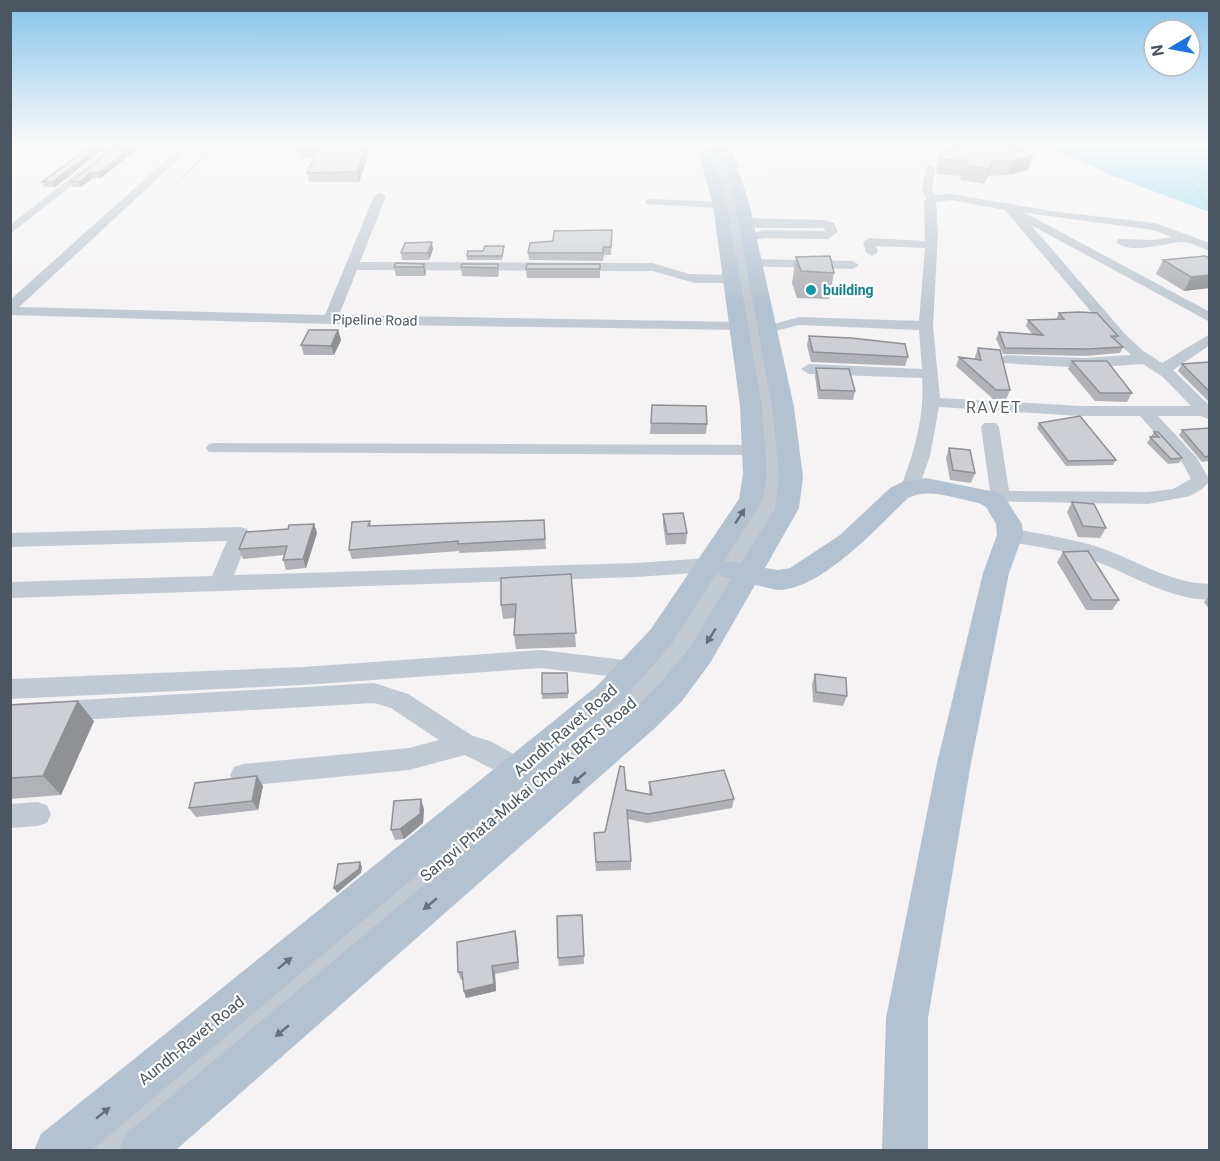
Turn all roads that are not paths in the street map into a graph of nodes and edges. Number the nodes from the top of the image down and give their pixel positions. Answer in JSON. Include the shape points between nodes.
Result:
{"nodes":[{"id":1,"x":51,"y":198,"type":"edge"},
{"id":2,"x":131,"y":198,"type":"edge"},
{"id":3,"x":379,"y":198,"type":"edge"},
{"id":4,"x":718,"y":198,"type":"edge"},
{"id":5,"x":729,"y":198,"type":"edge"},
{"id":6,"x":735,"y":198,"type":"edge"},
{"id":7,"x":941,"y":198,"type":"edge"},
{"id":8,"x":957,"y":198,"type":"edge"},
{"id":9,"x":934,"y":199,"type":"joint"},
{"id":10,"x":650,"y":202,"type":"dead end"},
{"id":11,"x":720,"y":205,"type":"junction"},
{"id":12,"x":1010,"y":208,"type":"junction"},
{"id":13,"x":10,"y":231,"type":"edge"},
{"id":14,"x":1185,"y":238,"type":"junction"},
{"id":15,"x":1122,"y":242,"type":"dead end"},
{"id":16,"x":931,"y":245,"type":"junction"},
{"id":17,"x":1209,"y":247,"type":"edge"},
{"id":18,"x":745,"y":251,"type":"junction"},
{"id":19,"x":872,"y":252,"type":"dead end"},
{"id":20,"x":853,"y":265,"type":"dead end"},
{"id":21,"x":352,"y":266,"type":"junction"},
{"id":22,"x":10,"y":309,"type":"edge"},
{"id":23,"x":1209,"y":318,"type":"edge"},
{"id":24,"x":330,"y":320,"type":"junction"},
{"id":25,"x":926,"y":326,"type":"junction"},
{"id":26,"x":753,"y":328,"type":"junction"},
{"id":27,"x":1209,"y":340,"type":"edge"},
{"id":28,"x":1146,"y":359,"type":"junction"},
{"id":29,"x":1006,"y":360,"type":"dead end"},
{"id":30,"x":809,"y":369,"type":"dead end"},
{"id":31,"x":1167,"y":373,"type":"junction"},
{"id":32,"x":930,"y":374,"type":"junction"},
{"id":33,"x":932,"y":402,"type":"junction"},
{"id":34,"x":1146,"y":412,"type":"junction"},
{"id":35,"x":1208,"y":413,"type":"edge"},
{"id":36,"x":990,"y":427,"type":"dead end"},
{"id":37,"x":215,"y":448,"type":"dead end"},
{"id":38,"x":754,"y":450,"type":"junction"},
{"id":39,"x":910,"y":487,"type":"junction"},
{"id":40,"x":993,"y":497,"type":"junction"},
{"id":41,"x":1010,"y":535,"type":"junction"},
{"id":42,"x":10,"y":540,"type":"edge"},
{"id":43,"x":728,"y":570,"type":"junction"},
{"id":44,"x":220,"y":583,"type":"junction"},
{"id":45,"x":10,"y":590,"type":"edge"},
{"id":46,"x":1209,"y":592,"type":"edge"},
{"id":47,"x":633,"y":670,"type":"junction"},
{"id":48,"x":10,"y":689,"type":"edge"},
{"id":49,"x":10,"y":714,"type":"edge"},
{"id":50,"x":465,"y":744,"type":"junction"},
{"id":51,"x":519,"y":770,"type":"junction"},
{"id":52,"x":243,"y":775,"type":"edge"},
{"id":53,"x":37,"y":814,"type":"dead end"},
{"id":54,"x":10,"y":816,"type":"edge"},
{"id":55,"x":57,"y":1150,"type":"edge"},
{"id":56,"x":97,"y":1150,"type":"edge"},
{"id":57,"x":142,"y":1150,"type":"edge"},
{"id":58,"x":905,"y":1150,"type":"edge"}],
"edges":[{"from":1,"to":13,"type":"street"},
{"from":2,"to":22,"type":"street"},
{"from":3,"to":21,"type":"street"},
{"from":4,"to":11,"type":"main road","name":"Aundh-Ravet Road"},
{"from":5,"to":43,"type":"street","name":"Sangvi Phata-Mukai Chowk BRTS Road","via":[[767,407],[773,475],[769,503]]},
{"from":6,"to":18,"type":"main road","name":"Aundh-Ravet Road"},
{"from":7,"to":9,"type":"street"},
{"from":8,"to":12,"type":"street"},
{"from":9,"to":16,"type":"street","via":[[930,201]]},
{"from":10,"to":11,"type":"street"},
{"from":11,"to":18,"type":"main road","name":"Aundh-Ravet Road"},
{"from":12,"to":14,"type":"street","via":[[1138,224]]},
{"from":12,"to":23,"type":"street"},
{"from":12,"to":28,"type":"street","via":[[1120,337]]},
{"from":14,"to":15,"type":"street","via":[[1154,244]]},
{"from":14,"to":17,"type":"street"},
{"from":16,"to":19,"type":"street","via":[[869,242]]},
{"from":16,"to":25,"type":"street"},
{"from":18,"to":18,"type":"street","via":[[758,224],[824,224],[832,232],[763,234]]},
{"from":18,"to":20,"type":"street"},
{"from":18,"to":21,"type":"street","via":[[692,278],[652,267]]},
{"from":18,"to":26,"type":"main road","name":"Aundh-Ravet Road"},
{"from":21,"to":24,"type":"street"},
{"from":22,"to":24,"type":"street","name":"Pipeline Road"},
{"from":24,"to":26,"type":"street","name":"Pipeline Road"},
{"from":25,"to":26,"type":"street","name":"Pipeline Road","via":[[800,321]]},
{"from":25,"to":32,"type":"street"},
{"from":26,"to":38,"type":"main road","name":"Aundh-Ravet Road"},
{"from":26,"to":43,"type":"main road","name":"Aundh-Ravet Road","via":[[783,407],[790,496],[787,508]]},
{"from":27,"to":31,"type":"street","via":[[1166,366]]},
{"from":28,"to":29,"type":"street","via":[[1105,363]]},
{"from":28,"to":31,"type":"street"},
{"from":30,"to":32,"type":"street"},
{"from":31,"to":35,"type":"street"},
{"from":32,"to":33,"type":"street"},
{"from":33,"to":34,"type":"street"},
{"from":33,"to":39,"type":"street"},
{"from":34,"to":35,"type":"street"},
{"from":34,"to":40,"type":"street","via":[[1191,462],[1201,480],[1193,488],[1148,498]]},
{"from":36,"to":40,"type":"street"},
{"from":37,"to":38,"type":"street"},
{"from":43,"to":38,"type":"main road","name":"Aundh-Ravet Road","one_way":true,"via":[[751,499]]},
{"from":39,"to":40,"type":"main road","via":[[926,485]]},
{"from":39,"to":43,"type":"main road","via":[[849,541],[798,576],[778,580]]},
{"from":40,"to":41,"type":"main road","via":[[1009,524]]},
{"from":41,"to":46,"type":"street","via":[[1079,548],[1180,591]]},
{"from":41,"to":58,"type":"main road","via":[[996,573],[954,763],[907,1018]]},
{"from":42,"to":44,"type":"street","via":[[240,534]]},
{"from":43,"to":44,"type":"street"},
{"from":43,"to":47,"type":"main road","name":"Aundh-Ravet Road"},
{"from":43,"to":56,"type":"street","name":"Sangvi Phata-Mukai Chowk BRTS Road","via":[[681,646],[652,681],[601,730]]},
{"from":43,"to":57,"type":"main road","name":"Aundh-Ravet Road","one_way":true,"via":[[700,655],[644,720]]},
{"from":44,"to":45,"type":"street"},
{"from":47,"to":48,"type":"street","via":[[542,659],[303,676]]},
{"from":47,"to":51,"type":"main road","name":"Aundh-Ravet Road","via":[[584,717]]},
{"from":49,"to":50,"type":"street","via":[[374,693],[399,701]]},
{"from":50,"to":51,"type":"street"},
{"from":50,"to":52,"type":"street","via":[[409,759]]},
{"from":55,"to":51,"type":"main road","name":"Aundh-Ravet Road","one_way":true},
{"from":53,"to":54,"type":"street"}]}
